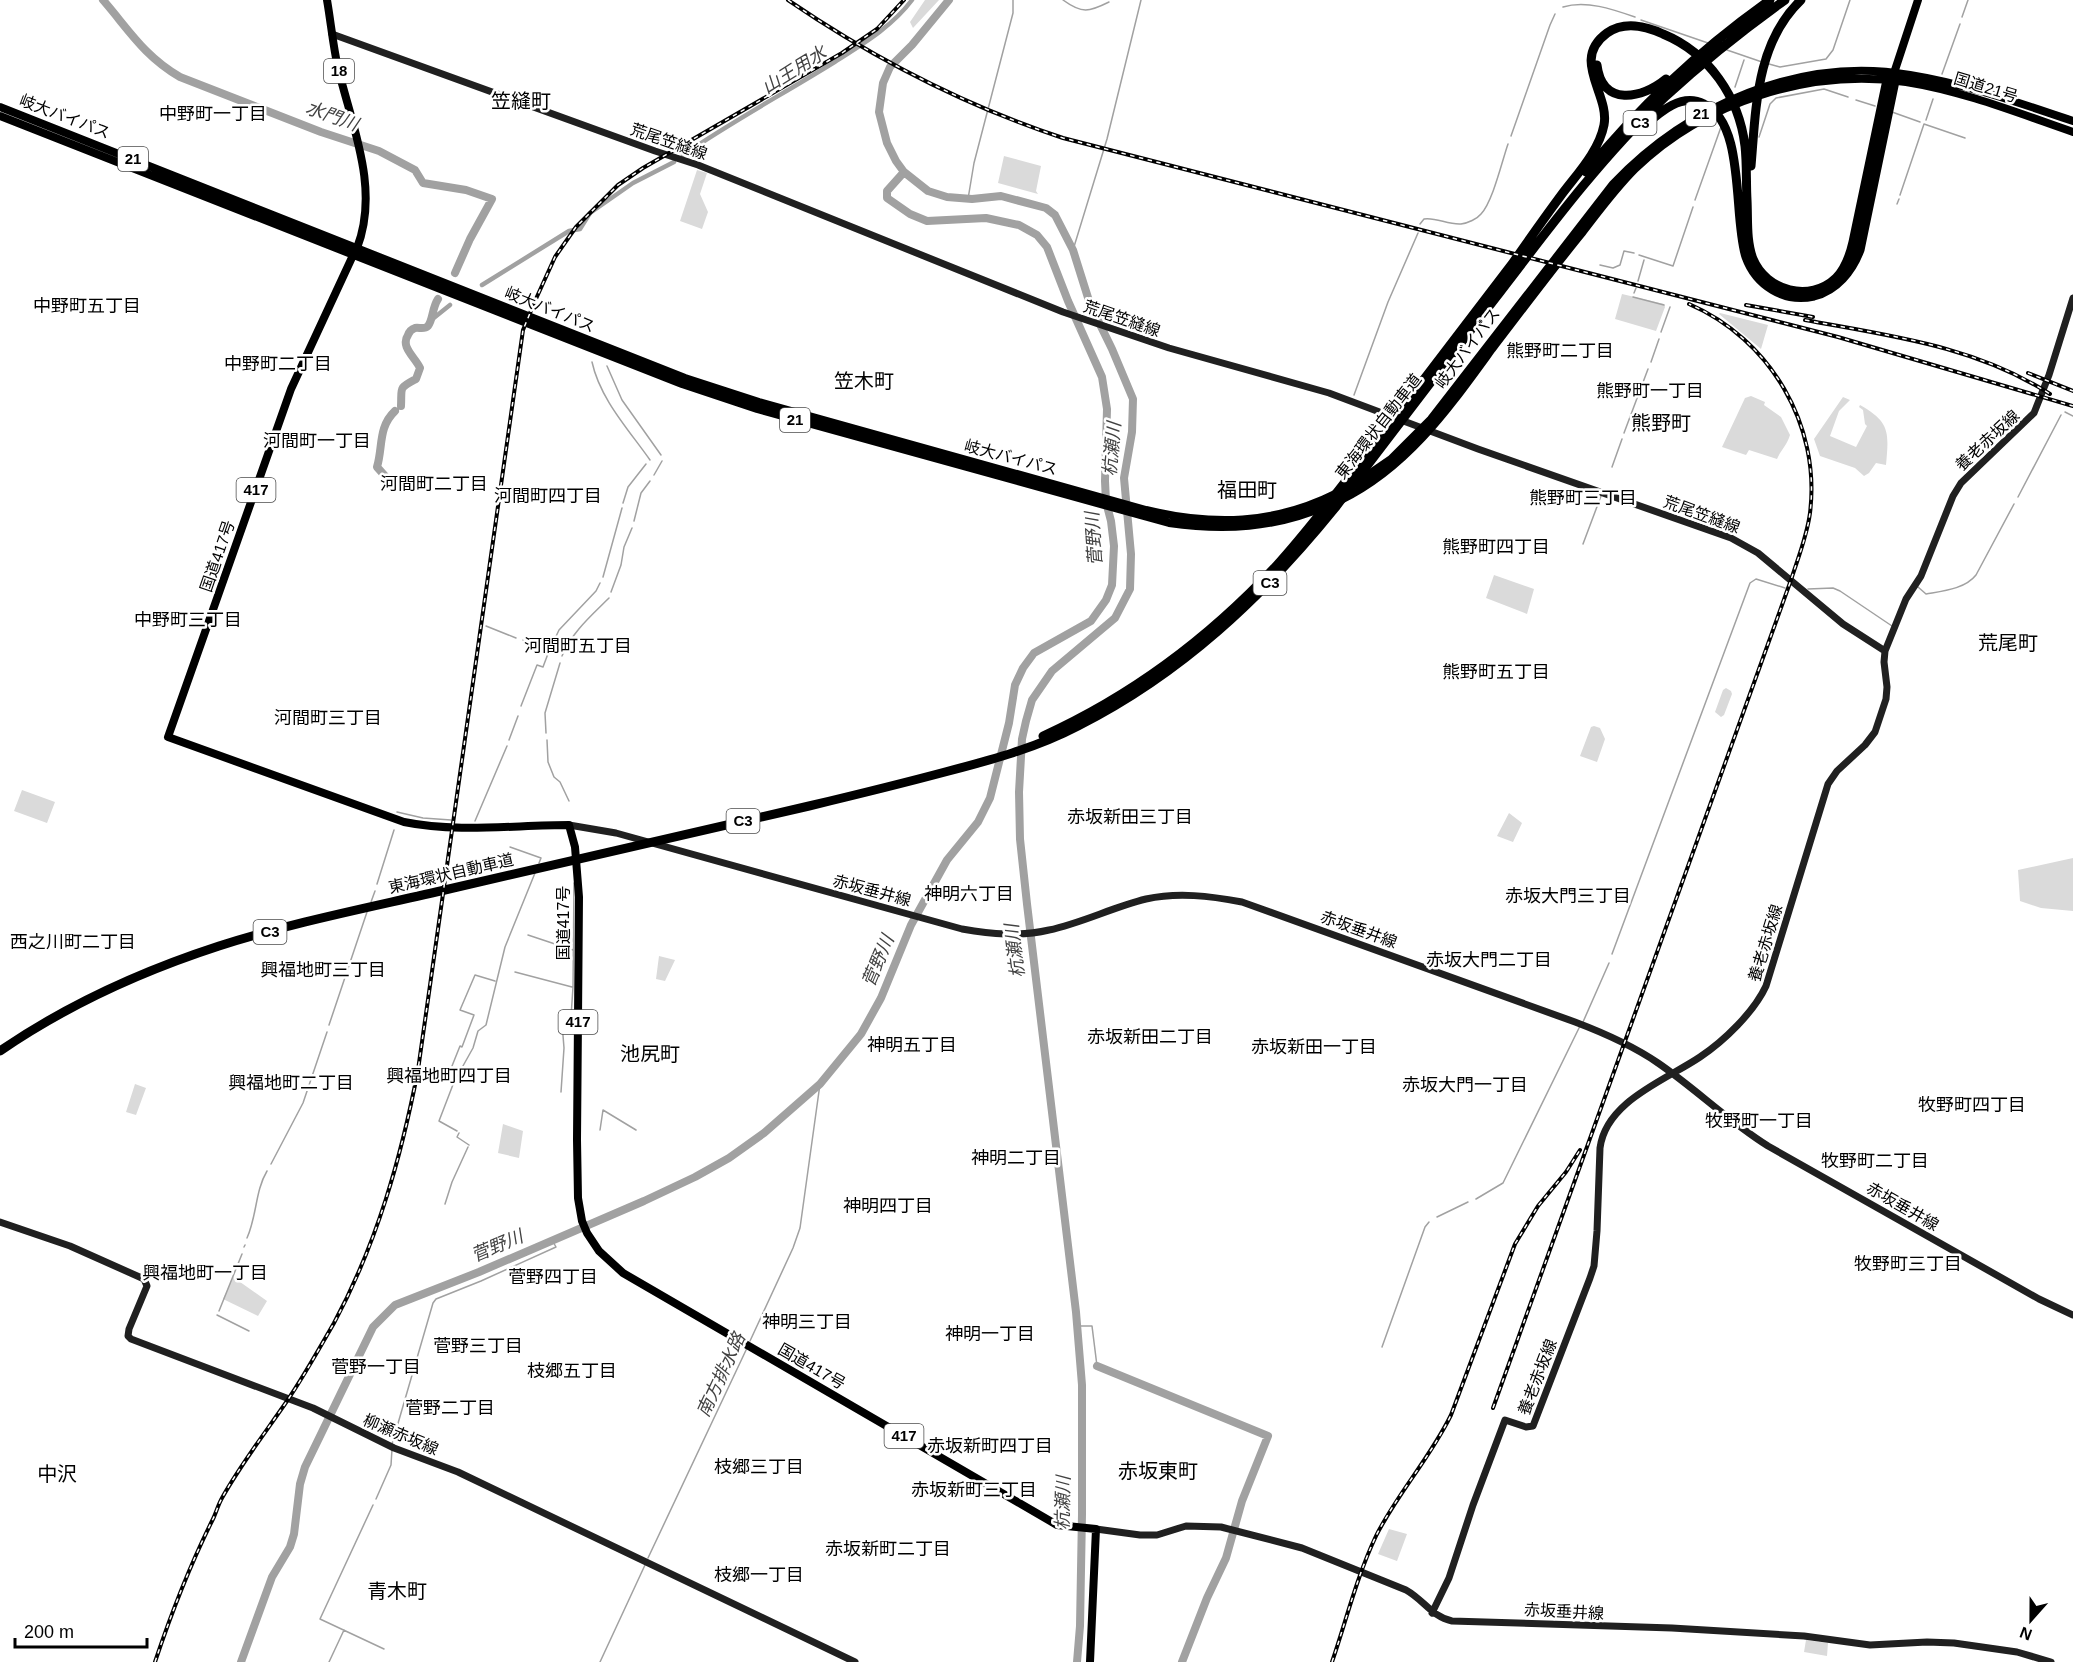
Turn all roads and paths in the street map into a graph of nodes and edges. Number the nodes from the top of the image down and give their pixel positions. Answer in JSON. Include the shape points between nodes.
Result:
{"nodes":[{"id":1,"x":327,"y":0,"type":"edge"},
{"id":2,"x":1785,"y":0,"type":"edge"},
{"id":3,"x":1801,"y":0,"type":"edge"},
{"id":4,"x":1918,"y":0,"type":"edge"},
{"id":5,"x":1767,"y":2,"type":"edge"},
{"id":6,"x":332,"y":34,"type":"junction"},
{"id":7,"x":1892,"y":78,"type":"junction"},
{"id":8,"x":0,"y":107,"type":"edge"},
{"id":9,"x":0,"y":116,"type":"edge"},
{"id":10,"x":2073,"y":121,"type":"edge"},
{"id":11,"x":2073,"y":132,"type":"edge"},
{"id":12,"x":1743,"y":167,"type":"junction"},
{"id":13,"x":266,"y":217,"type":"junction"},
{"id":14,"x":1543,"y":237,"type":"junction"},
{"id":15,"x":355,"y":252,"type":"junction"},
{"id":16,"x":1512,"y":264,"type":"junction"},
{"id":17,"x":2073,"y":298,"type":"edge"},
{"id":18,"x":1426,"y":430,"type":"junction"},
{"id":19,"x":1885,"y":651,"type":"junction"},
{"id":20,"x":927,"y":777,"type":"junction"},
{"id":21,"x":569,"y":825,"type":"junction"},
{"id":22,"x":0,"y":1051,"type":"edge"},
{"id":23,"x":0,"y":1222,"type":"edge"},
{"id":24,"x":2073,"y":1315,"type":"edge"},
{"id":25,"x":1096,"y":1529,"type":"junction"},
{"id":26,"x":1432,"y":1613,"type":"junction"},
{"id":27,"x":855,"y":1662,"type":"edge"},
{"id":28,"x":1090,"y":1662,"type":"edge"},
{"id":29,"x":2051,"y":1662,"type":"edge"}],
"edges":[{"from":1,"to":6,"type":"main road","number":"18"},
{"from":2,"to":14,"type":"highway","name":"東海環状自動車道","number":"C3","via":[[1725,44],[1663,99],[1601,165]]},
{"from":3,"to":12,"type":"highway","via":[[1779,26],[1766,56]]},
{"from":4,"to":7,"type":"main road"},
{"from":5,"to":12,"type":"highway","via":[[1713,40],[1695,55],[1687,62],[1678,70],[1662,82],[1644,93],[1629,96],[1611,91],[1599,75],[1597,59],[1607,40],[1632,31],[1661,38],[1689,55],[1696,61],[1710,75],[1728,103]]},
{"from":5,"to":16,"type":"highway","name":"東海環状自動車道","number":"C3","via":[[1707,49],[1636,115]]},
{"from":6,"to":15,"type":"main road","number":"18","via":[[360,150],[366,203]]},
{"from":6,"to":18,"type":"main road","name":"荒尾笠縫線","via":[[698,165],[1067,314],[1168,348],[1329,393]]},
{"from":7,"to":10,"type":"highway","name":"国道21号","number":"21","via":[[1960,86]]},
{"from":7,"to":11,"type":"highway","name":"国道21号","number":"21","via":[[1958,93]]},
{"from":7,"to":12,"type":"highway","via":[[1852,248],[1836,277],[1822,287],[1790,290],[1774,284],[1757,267],[1745,227]]},
{"from":7,"to":18,"type":"highway","name":"岐大バイパス","number":"21","via":[[1790,87],[1716,113],[1680,134],[1635,170],[1562,252]]},
{"from":8,"to":13,"type":"highway","name":"岐大バイパス","number":"21"},
{"from":9,"to":13,"type":"highway","name":"岐大バイパス","number":"21"},
{"from":12,"to":14,"type":"highway","via":[[1714,110],[1702,102],[1674,104],[1617,152]]},
{"from":12,"to":16,"type":"highway","via":[[1745,145],[1737,113],[1707,63],[1683,44],[1654,30],[1634,26],[1613,29],[1597,43],[1591,63],[1604,109],[1600,139]]},
{"from":13,"to":15,"type":"highway","name":"岐大バイパス","number":"21"},
{"from":14,"to":20,"type":"highway","name":"東海環状自動車道","number":"C3","via":[[1309,539],[1231,621],[1139,691],[1076,728],[1014,753]]},
{"from":15,"to":18,"type":"highway","name":"岐大バイパス","number":"21","via":[[722,392],[1145,514],[1238,521],[1330,501],[1381,471]]},
{"from":15,"to":21,"type":"highway","name":"国道417号","number":"417","via":[[291,389],[168,737],[404,822],[435,827]]},
{"from":16,"to":20,"type":"highway","name":"東海環状自動車道","number":"C3","via":[[1323,511],[1226,615],[1167,664],[1072,722],[1005,752]]},
{"from":17,"to":19,"type":"main road","name":"養老赤坂線","via":[[2034,413],[1957,488],[1922,576],[1906,599]]},
{"from":18,"to":19,"type":"main road","name":"荒尾笠縫線","via":[[1744,544],[1843,624]]},
{"from":19,"to":26,"type":"main road","name":"養老赤坂線","via":[[1887,687],[1881,716],[1871,739],[1828,784],[1761,997],[1710,1050],[1627,1104],[1603,1136],[1590,1278],[1533,1426],[1526,1428],[1505,1420],[1449,1578]]},
{"from":20,"to":22,"type":"highway","name":"東海環状自動車道","number":"C3","via":[[220,946],[94,997]]},
{"from":21,"to":24,"type":"main road","name":"赤坂垂井線","via":[[616,833],[962,929],[1000,934],[1059,928],[1148,899],[1174,895],[1206,895],[1242,902],[1609,1035],[1662,1066],[1768,1146]]},
{"from":21,"to":25,"type":"highway","name":"国道417号","number":"417","via":[[579,897],[578,1198],[582,1221],[599,1251],[623,1273],[1057,1524]]},
{"from":23,"to":27,"type":"main road","name":"柳瀬赤坂線","via":[[70,1246],[144,1279],[146,1291],[129,1329],[130,1339],[313,1408],[392,1447],[458,1472]]},
{"from":25,"to":26,"type":"main road","name":"赤坂垂井線","via":[[1140,1535],[1186,1526],[1221,1527],[1302,1548],[1388,1582],[1416,1596]]},
{"from":25,"to":28,"type":"highway"},
{"from":26,"to":29,"type":"main road","name":"赤坂垂井線","via":[[1444,1619],[1471,1622],[1672,1628],[1804,1636],[1870,1645],[1954,1643],[2018,1652]]}]}
